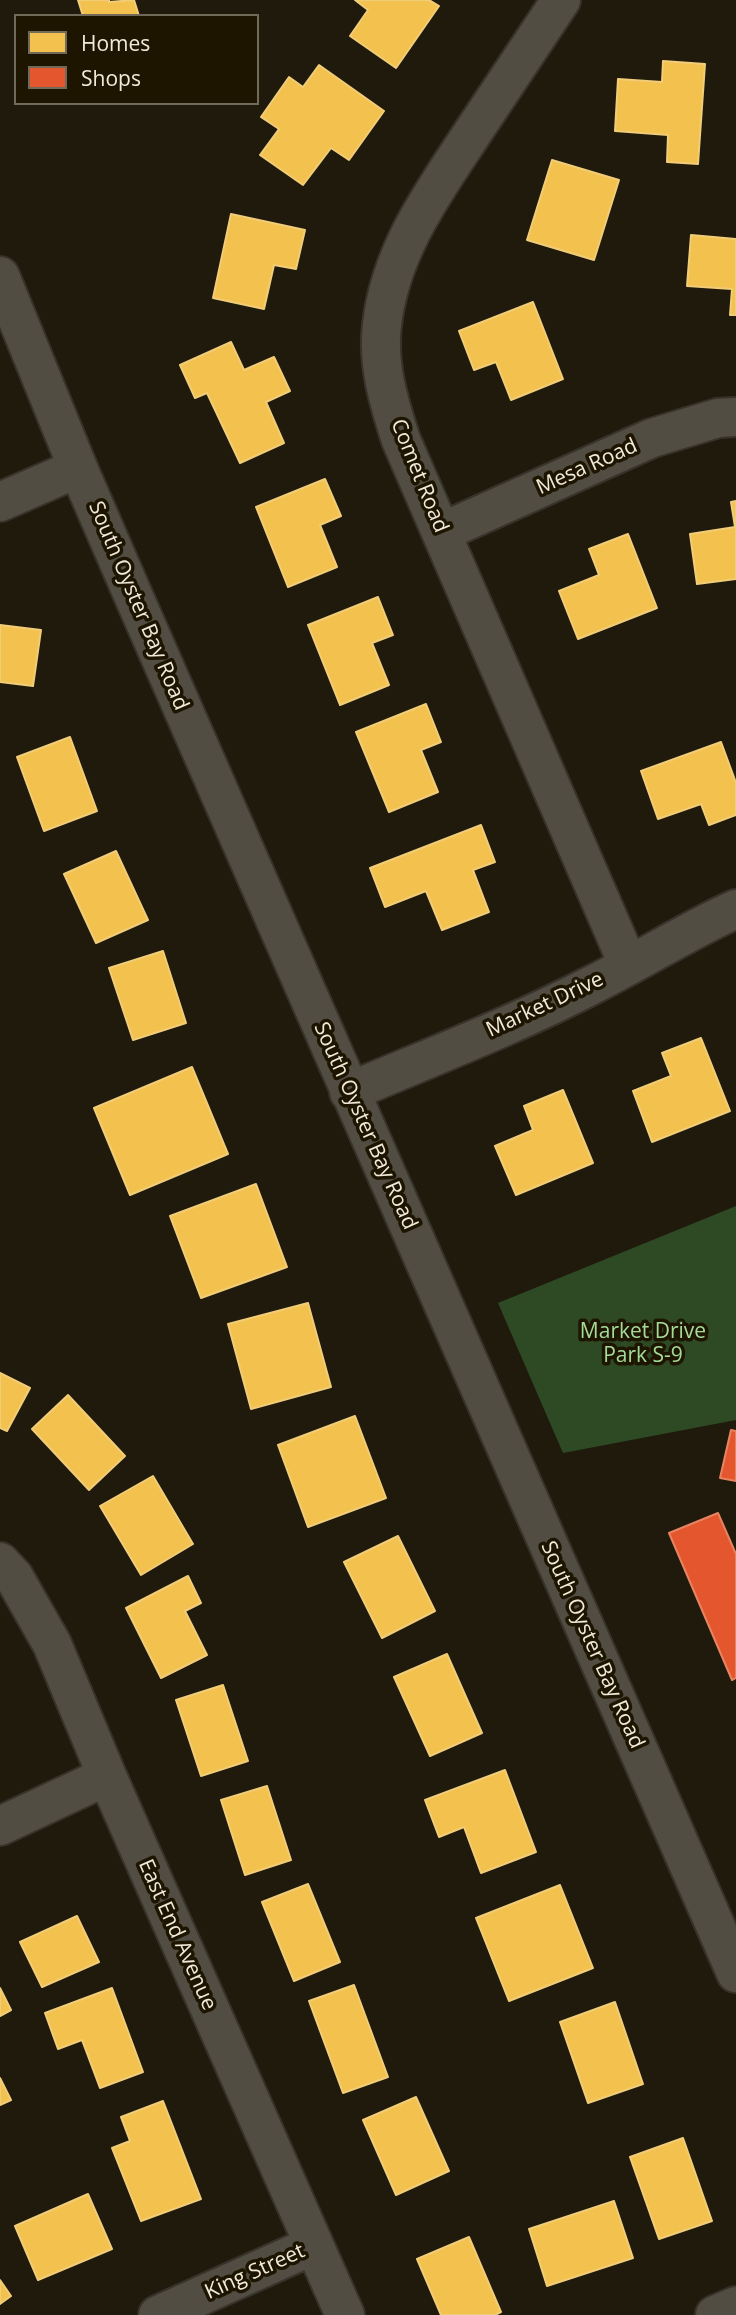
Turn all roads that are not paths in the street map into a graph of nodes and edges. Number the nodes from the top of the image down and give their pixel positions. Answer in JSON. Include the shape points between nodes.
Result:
{"nodes":[{"id":1,"x":561,"y":0,"type":"edge"},
{"id":2,"x":0,"y":276,"type":"edge"},
{"id":3,"x":736,"y":417,"type":"edge"},
{"id":4,"x":78,"y":468,"type":"junction"},
{"id":5,"x":0,"y":502,"type":"edge"},
{"id":6,"x":442,"y":532,"type":"junction"},
{"id":7,"x":736,"y":909,"type":"edge"},
{"id":8,"x":628,"y":964,"type":"junction"},
{"id":9,"x":349,"y":1091,"type":"junction"},
{"id":10,"x":0,"y":1562,"type":"edge"},
{"id":11,"x":107,"y":1776,"type":"junction"},
{"id":12,"x":0,"y":1826,"type":"edge"},
{"id":13,"x":736,"y":1973,"type":"edge"},
{"id":14,"x":314,"y":2245,"type":"junction"},
{"id":15,"x":736,"y":2306,"type":"edge"},
{"id":16,"x":158,"y":2315,"type":"edge"},
{"id":17,"x":345,"y":2315,"type":"edge"},
{"id":18,"x":715,"y":2315,"type":"edge"}],
"edges":[{"from":1,"to":6,"type":"street","name":"Comet Road","via":[[431,195],[408,235],[388,290],[382,327],[385,388],[401,440]]},
{"from":2,"to":4,"type":"street","name":"South Oyster Bay Road"},
{"from":3,"to":6,"type":"street","name":"Mesa Road","via":[[652,438]]},
{"from":4,"to":5,"type":"street"},
{"from":4,"to":9,"type":"street","name":"South Oyster Bay Road"},
{"from":6,"to":8,"type":"street","name":"Comet Road"},
{"from":7,"to":8,"type":"street","name":"Market Drive"},
{"from":8,"to":9,"type":"street","name":"Market Drive","via":[[540,1011]]},
{"from":9,"to":13,"type":"street","name":"South Oyster Bay Road"},
{"from":10,"to":11,"type":"street","name":"East End Avenue","via":[[14,1577],[52,1644]]},
{"from":11,"to":12,"type":"street"},
{"from":11,"to":14,"type":"street","name":"East End Avenue"},
{"from":14,"to":16,"type":"street","name":"King Street"},
{"from":14,"to":17,"type":"street","name":"East End Avenue"},
{"from":15,"to":18,"type":"street"}]}
